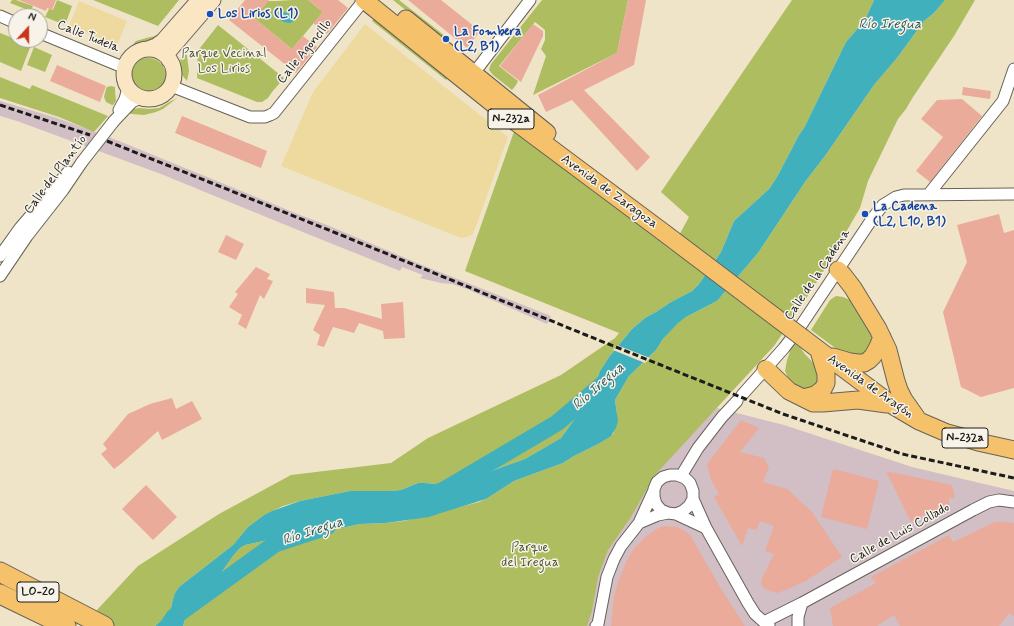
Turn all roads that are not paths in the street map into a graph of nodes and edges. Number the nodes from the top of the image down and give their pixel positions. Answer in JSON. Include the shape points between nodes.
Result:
{"nodes":[{"id":1,"x":199,"y":0,"type":"edge"},
{"id":2,"x":213,"y":0,"type":"edge"},
{"id":3,"x":364,"y":0,"type":"edge"},
{"id":4,"x":382,"y":0,"type":"edge"},
{"id":5,"x":530,"y":0,"type":"edge"},
{"id":6,"x":48,"y":36,"type":"edge"},
{"id":7,"x":148,"y":49,"type":"junction"},
{"id":8,"x":169,"y":60,"type":"junction"},
{"id":9,"x":124,"y":68,"type":"junction"},
{"id":10,"x":1014,"y":69,"type":"edge"},
{"id":11,"x":474,"y":73,"type":"junction"},
{"id":12,"x":171,"y":86,"type":"junction"},
{"id":13,"x":128,"y":88,"type":"junction"},
{"id":14,"x":141,"y":98,"type":"junction"},
{"id":15,"x":113,"y":120,"type":"junction"},
{"id":16,"x":80,"y":161,"type":"junction"},
{"id":17,"x":1014,"y":194,"type":"edge"},
{"id":18,"x":928,"y":195,"type":"junction"},
{"id":19,"x":663,"y":232,"type":"junction"},
{"id":20,"x":0,"y":256,"type":"edge"},
{"id":21,"x":838,"y":270,"type":"junction"},
{"id":22,"x":0,"y":276,"type":"edge"},
{"id":23,"x":882,"y":337,"type":"junction"},
{"id":24,"x":822,"y":353,"type":"junction"},
{"id":25,"x":766,"y":369,"type":"junction"},
{"id":26,"x":803,"y":398,"type":"junction"},
{"id":27,"x":892,"y":405,"type":"junction"},
{"id":28,"x":919,"y":421,"type":"junction"},
{"id":29,"x":1014,"y":450,"type":"edge"},
{"id":30,"x":681,"y":476,"type":"junction"},
{"id":31,"x":654,"y":489,"type":"junction"},
{"id":32,"x":692,"y":499,"type":"junction"},
{"id":33,"x":1014,"y":502,"type":"edge"},
{"id":34,"x":672,"y":513,"type":"junction"},
{"id":35,"x":639,"y":522,"type":"junction"},
{"id":36,"x":706,"y":528,"type":"junction"},
{"id":37,"x":0,"y":572,"type":"edge"},
{"id":38,"x":0,"y":594,"type":"edge"},
{"id":39,"x":802,"y":603,"type":"junction"},
{"id":40,"x":71,"y":619,"type":"edge"},
{"id":41,"x":767,"y":624,"type":"edge"},
{"id":42,"x":598,"y":625,"type":"edge"},
{"id":43,"x":104,"y":626,"type":"edge"},
{"id":44,"x":798,"y":626,"type":"edge"}],
"edges":[{"from":1,"to":7,"type":"main road","via":[[166,38]]},
{"from":2,"to":8,"type":"main road","via":[[170,51]]},
{"from":3,"to":12,"type":"street","name":"Calle Agoncillo","via":[[274,113],[265,117],[250,117]]},
{"from":3,"to":19,"type":"main road","name":"Avenida de Zaragoza","number":"N-232a","via":[[516,123]]},
{"from":4,"to":11,"type":"main road","name":"Avenida de Zaragoza","number":"N-232a"},
{"from":5,"to":11,"type":"street"},
{"from":6,"to":9,"type":"street","name":"Calle Tudela"},
{"from":7,"to":8,"type":"main road","via":[[160,52]]},
{"from":7,"to":9,"type":"main road","via":[[133,55]]},
{"from":8,"to":12,"type":"main road","via":[[174,73]]},
{"from":9,"to":13,"type":"main road"},
{"from":10,"to":18,"type":"street","via":[[1003,100]]},
{"from":11,"to":19,"type":"main road","name":"Avenida de Zaragoza","number":"N-232a","via":[[642,210]]},
{"from":12,"to":14,"type":"main road","via":[[167,92],[155,99]]},
{"from":13,"to":14,"type":"main road"},
{"from":13,"to":15,"type":"street","name":"Calle del Plantío"},
{"from":14,"to":15,"type":"street","name":"Calle del Plantío","via":[[132,102]]},
{"from":15,"to":16,"type":"street","name":"Calle del Plantío","bridge":true},
{"from":16,"to":20,"type":"street","name":"Calle del Plantío","via":[[20,228]]},
{"from":16,"to":22,"type":"street","name":"Calle del Plantío","via":[[63,190]]},
{"from":17,"to":18,"type":"street","name":"Calle de la Cadena"},
{"from":18,"to":21,"type":"street","name":"Calle de la Cadena","via":[[896,197],[883,205]]},
{"from":19,"to":24,"type":"main road","number":"N-232a","bridge":true},
{"from":21,"to":23,"type":"main road","via":[[853,288]]},
{"from":21,"to":25,"type":"street","name":"Calle de la Cadena","via":[[800,327]]},
{"from":23,"to":24,"type":"main road","via":[[873,356],[864,363],[858,364]]},
{"from":23,"to":28,"type":"main road","via":[[899,390]]},
{"from":24,"to":26,"type":"main road","via":[[826,383],[815,395]]},
{"from":24,"to":27,"type":"main road","name":"Avenida de Aragón","number":"N-232a"},
{"from":25,"to":26,"type":"main road","via":[[785,388]]},
{"from":25,"to":30,"type":"street","name":"Calle de la Cadena","via":[[722,417],[698,448]]},
{"from":26,"to":27,"type":"main road","via":[[817,403],[858,400]]},
{"from":27,"to":28,"type":"main road","name":"Avenida de Aragón","number":"N-232a"},
{"from":28,"to":29,"type":"main road","name":"Avenida de Aragón","number":"N-232a","via":[[947,433]]},
{"from":30,"to":31,"type":"street","via":[[670,474],[663,477]]},
{"from":30,"to":32,"type":"street","via":[[690,483]]},
{"from":31,"to":34,"type":"street","via":[[656,504],[661,510]]},
{"from":31,"to":35,"type":"street"},
{"from":32,"to":34,"type":"street","via":[[684,511]]},
{"from":32,"to":36,"type":"street"},
{"from":33,"to":39,"type":"street","name":"Calle de Luis Collado","via":[[998,500],[972,510]]},
{"from":34,"to":35,"type":"street","via":[[658,514]]},
{"from":34,"to":36,"type":"street"},
{"from":35,"to":42,"type":"street","via":[[614,559],[607,577]]},
{"from":36,"to":41,"type":"street","via":[[748,604]]},
{"from":37,"to":40,"type":"highway","number":"LO-20"},
{"from":38,"to":40,"type":"highway","number":"LO-20","via":[[28,608]]},
{"from":39,"to":41,"type":"street","name":"Calle de Luis Collado"},
{"from":39,"to":44,"type":"street"},
{"from":40,"to":43,"type":"highway","number":"LO-20"}]}
